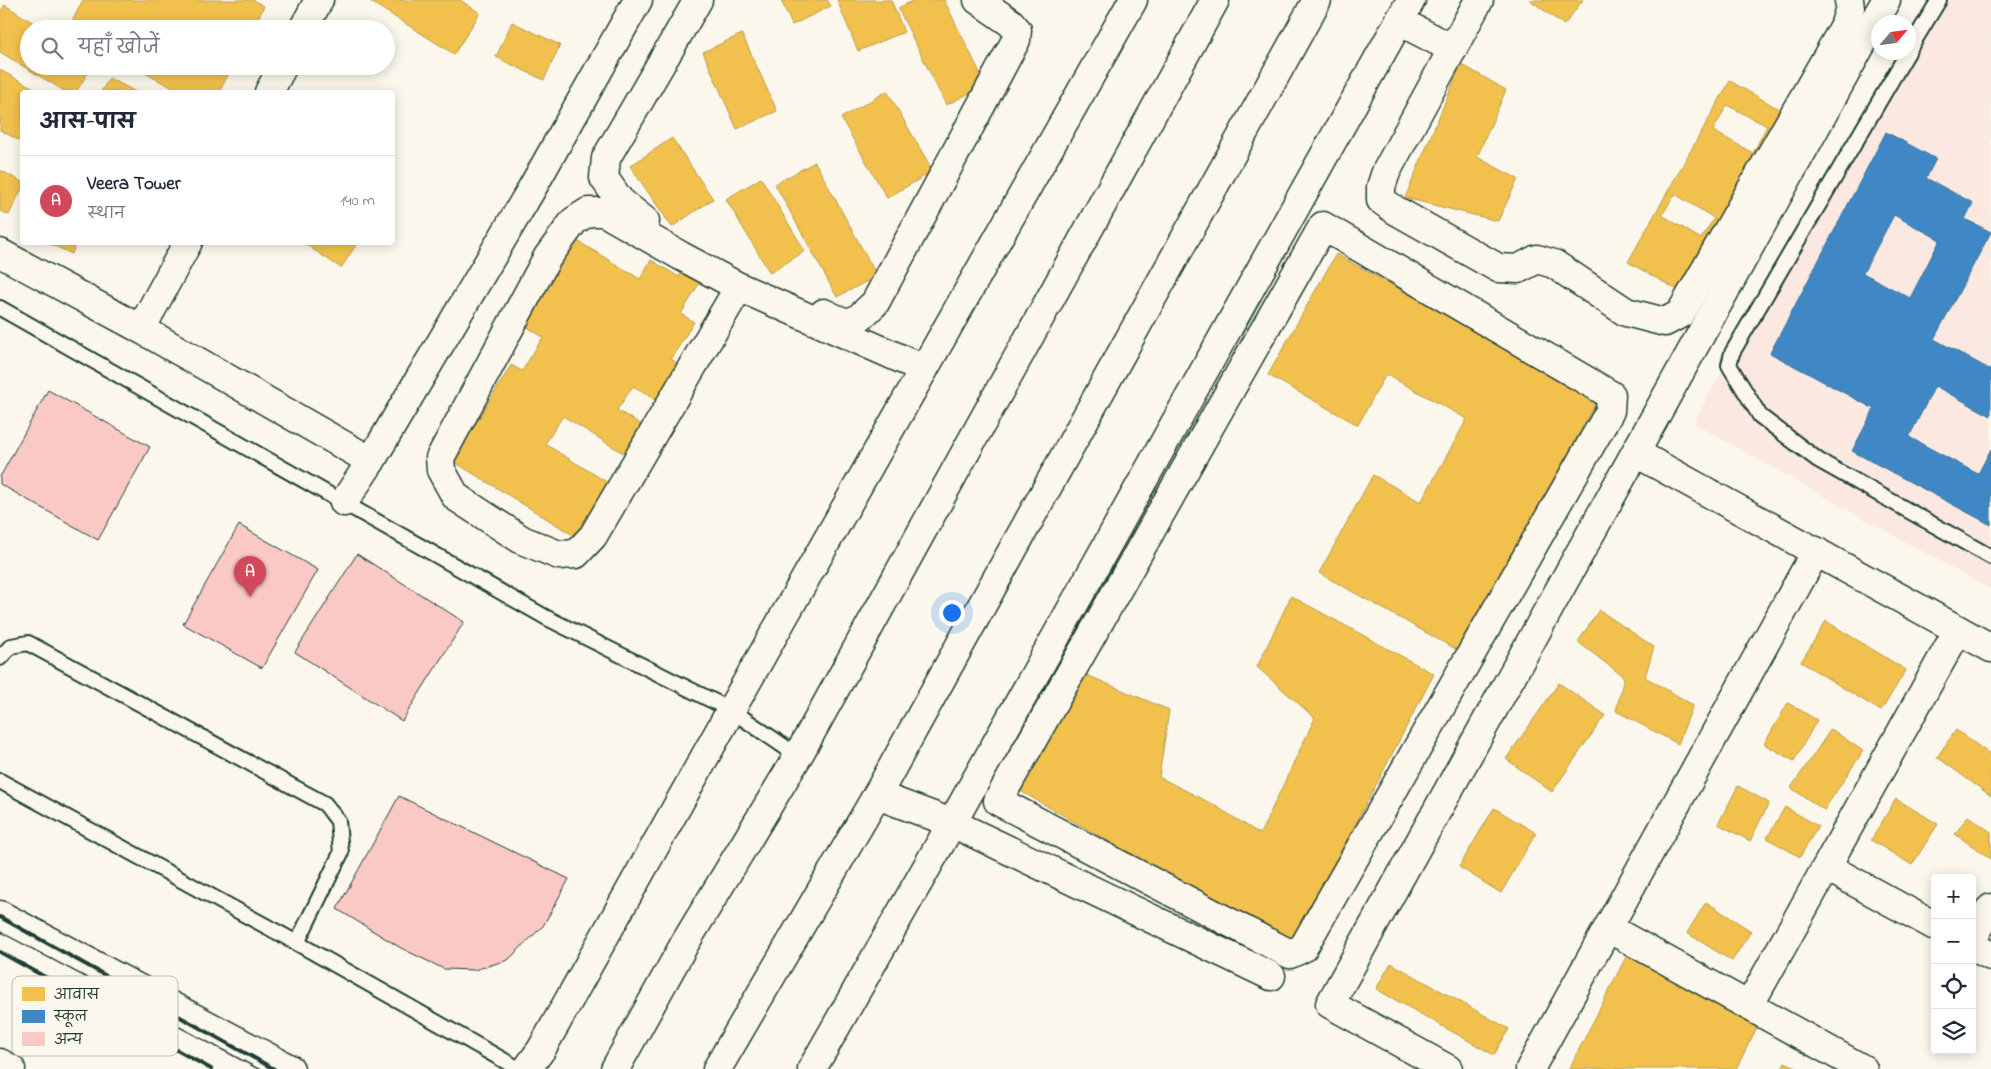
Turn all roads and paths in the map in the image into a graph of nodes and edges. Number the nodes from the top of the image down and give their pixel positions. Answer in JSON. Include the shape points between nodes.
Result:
{"nodes":[{"id":1,"x":319,"y":0,"type":"edge"},
{"id":2,"x":638,"y":0,"type":"edge"},
{"id":3,"x":698,"y":0,"type":"edge"},
{"id":4,"x":978,"y":0,"type":"edge"},
{"id":5,"x":1134,"y":0,"type":"edge"},
{"id":6,"x":1215,"y":0,"type":"edge"},
{"id":7,"x":1317,"y":0,"type":"edge"},
{"id":8,"x":1849,"y":0,"type":"edge"},
{"id":9,"x":1886,"y":0,"type":"edge"},
{"id":10,"x":1938,"y":0,"type":"edge"},
{"id":11,"x":1476,"y":1,"type":"edge"},
{"id":12,"x":1405,"y":10,"type":"edge"},
{"id":13,"x":308,"y":20,"type":"edge"},
{"id":14,"x":1916,"y":38,"type":"edge"},
{"id":15,"x":1453,"y":49,"type":"junction"},
{"id":16,"x":1903,"y":60,"type":"edge"},
{"id":17,"x":278,"y":75,"type":"edge"},
{"id":18,"x":270,"y":90,"type":"edge"},
{"id":19,"x":186,"y":245,"type":"edge"},
{"id":20,"x":0,"y":253,"type":"edge"},
{"id":21,"x":740,"y":287,"type":"junction"},
{"id":22,"x":0,"y":308,"type":"edge"},
{"id":23,"x":141,"y":329,"type":"junction"},
{"id":24,"x":924,"y":369,"type":"junction"},
{"id":25,"x":1636,"y":452,"type":"junction"},
{"id":26,"x":371,"y":460,"type":"junction"},
{"id":27,"x":1149,"y":469,"type":"junction"},
{"id":28,"x":1176,"y":486,"type":"junction"},
{"id":29,"x":344,"y":502,"type":"junction"},
{"id":30,"x":1119,"y":524,"type":"junction"},
{"id":31,"x":1146,"y":538,"type":"junction"},
{"id":32,"x":1816,"y":551,"type":"junction"},
{"id":33,"x":1991,"y":557,"type":"edge"},
{"id":34,"x":1958,"y":630,"type":"junction"},
{"id":35,"x":1991,"y":648,"type":"edge"},
{"id":36,"x":0,"y":658,"type":"edge"},
{"id":37,"x":731,"y":710,"type":"junction"},
{"id":38,"x":798,"y":756,"type":"junction"},
{"id":39,"x":0,"y":780,"type":"edge"},
{"id":40,"x":877,"y":795,"type":"junction"},
{"id":41,"x":952,"y":823,"type":"junction"},
{"id":42,"x":1827,"y":867,"type":"junction"},
{"id":43,"x":1991,"y":908,"type":"edge"},
{"id":44,"x":0,"y":915,"type":"edge"},
{"id":45,"x":1931,"y":924,"type":"edge"},
{"id":46,"x":1608,"y":928,"type":"junction"},
{"id":47,"x":1976,"y":932,"type":"edge"},
{"id":48,"x":297,"y":943,"type":"junction"},
{"id":49,"x":1976,"y":948,"type":"edge"},
{"id":50,"x":1991,"y":956,"type":"edge"},
{"id":51,"x":115,"y":976,"type":"edge"},
{"id":52,"x":1271,"y":976,"type":"dead end"},
{"id":53,"x":1749,"y":1006,"type":"junction"},
{"id":54,"x":178,"y":1010,"type":"edge"},
{"id":55,"x":0,"y":1063,"type":"edge"},
{"id":56,"x":12,"y":1069,"type":"edge"},
{"id":57,"x":290,"y":1069,"type":"edge"},
{"id":58,"x":519,"y":1069,"type":"edge"},
{"id":59,"x":527,"y":1069,"type":"edge"},
{"id":60,"x":616,"y":1069,"type":"edge"},
{"id":61,"x":717,"y":1069,"type":"edge"},
{"id":62,"x":812,"y":1069,"type":"edge"},
{"id":63,"x":1448,"y":1069,"type":"edge"},
{"id":64,"x":1530,"y":1069,"type":"edge"},
{"id":65,"x":1863,"y":1069,"type":"edge"}],
"edges":[{"from":1,"to":13,"type":"street"},
{"from":2,"to":26,"type":"street","via":[[531,190]]},
{"from":3,"to":4,"type":"street","via":[[606,158],[604,178],[620,201],[650,225],[844,323],[857,321],[875,303],[1016,40],[1017,30],[1011,23]]},
{"from":5,"to":24,"type":"street"},
{"from":6,"to":38,"type":"street"},
{"from":7,"to":40,"type":"street"},
{"from":8,"to":15,"type":"street","via":[[1844,27],[1680,314],[1666,322],[1626,312],[1554,264],[1537,259],[1518,269],[1498,268],[1381,200],[1386,172]]},
{"from":9,"to":25,"type":"street"},
{"from":10,"to":14,"type":"lane"},
{"from":11,"to":15,"type":"street"},
{"from":12,"to":15,"type":"street"},
{"from":12,"to":27,"type":"street"},
{"from":16,"to":33,"type":"lane","via":[[1732,352],[1729,365],[1760,416],[1818,460]]},
{"from":17,"to":18,"type":"street"},
{"from":19,"to":23,"type":"street"},
{"from":20,"to":23,"type":"street"},
{"from":21,"to":21,"type":"street","via":[[593,536],[576,554],[559,555],[522,540],[456,497],[441,470],[440,458],[547,258],[574,221],[588,212],[604,212]]},
{"from":21,"to":24,"type":"street"},
{"from":22,"to":29,"type":"lane"},
{"from":23,"to":26,"type":"street"},
{"from":24,"to":37,"type":"street"},
{"from":25,"to":32,"type":"street"},
{"from":25,"to":63,"type":"street","via":[[1330,1004]]},
{"from":26,"to":29,"type":"street"},
{"from":27,"to":28,"type":"street"},
{"from":27,"to":30,"type":"street"},
{"from":28,"to":31,"type":"street"},
{"from":28,"to":31,"type":"street","via":[[1323,226],[1610,395],[1610,411],[1600,431],[1303,948],[1290,954],[998,801]]},
{"from":29,"to":37,"type":"lane","via":[[547,618]]},
{"from":30,"to":31,"type":"street"},
{"from":30,"to":41,"type":"street"},
{"from":32,"to":34,"type":"street"},
{"from":32,"to":46,"type":"street"},
{"from":34,"to":35,"type":"street"},
{"from":34,"to":42,"type":"street"},
{"from":36,"to":48,"type":"lane","via":[[11,646],[28,643],[324,804],[338,822],[341,852]]},
{"from":37,"to":38,"type":"lane"},
{"from":37,"to":59,"type":"street","via":[[541,1050]]},
{"from":38,"to":60,"type":"street","via":[[685,943]]},
{"from":39,"to":48,"type":"lane"},
{"from":40,"to":41,"type":"street"},
{"from":40,"to":61,"type":"street"},
{"from":41,"to":52,"type":"street"},
{"from":41,"to":62,"type":"street"},
{"from":42,"to":45,"type":"street"},
{"from":42,"to":53,"type":"street"},
{"from":43,"to":47,"type":"street"},
{"from":44,"to":51,"type":"street"},
{"from":46,"to":53,"type":"street"},
{"from":46,"to":64,"type":"street"},
{"from":48,"to":58,"type":"lane"},
{"from":49,"to":50,"type":"street"},
{"from":53,"to":65,"type":"street"},
{"from":54,"to":57,"type":"street"},
{"from":55,"to":56,"type":"street"}]}
